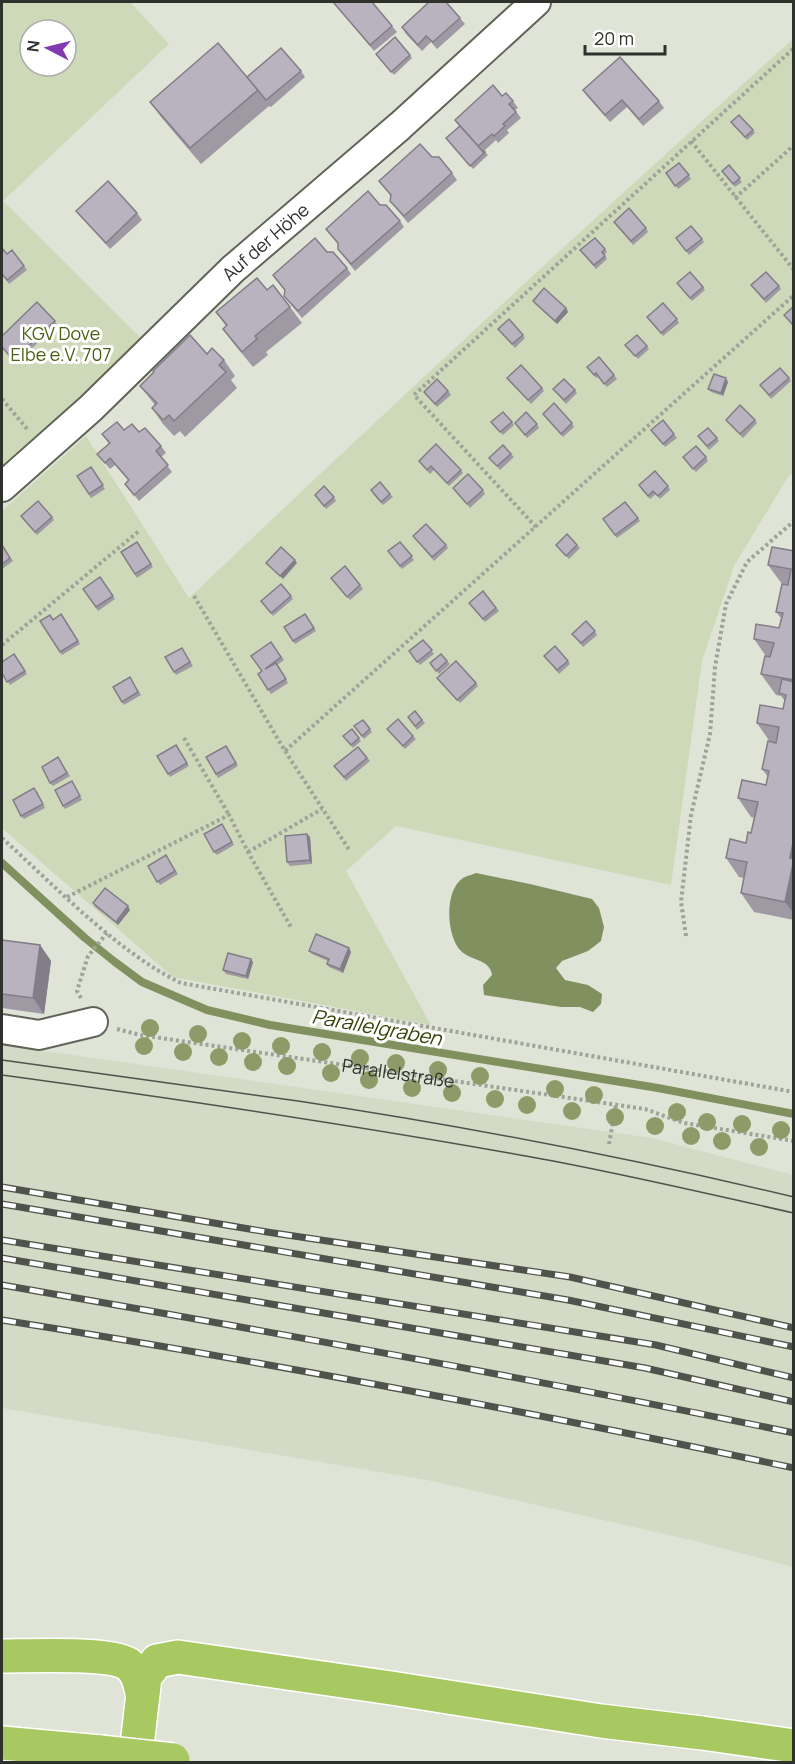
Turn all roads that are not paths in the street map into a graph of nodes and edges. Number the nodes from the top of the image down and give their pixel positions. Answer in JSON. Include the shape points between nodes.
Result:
{"nodes":[{"id":1,"x":536,"y":2,"type":"edge"},
{"id":2,"x":2,"y":487,"type":"edge"},
{"id":3,"x":93,"y":1022,"type":"road end"},
{"id":4,"x":2,"y":1029,"type":"edge"},
{"id":5,"x":2,"y":1656,"type":"edge"},
{"id":6,"x":142,"y":1693,"type":"junction"},
{"id":7,"x":2,"y":1743,"type":"edge"},
{"id":8,"x":794,"y":1746,"type":"edge"},
{"id":9,"x":184,"y":1761,"type":"edge"},
{"id":10,"x":135,"y":1762,"type":"edge"}],
"edges":[{"from":1,"to":2,"type":"street","name":"Auf der Höhe","via":[[400,126],[233,269]]},
{"from":3,"to":4,"type":"street","via":[[39,1035]]},
{"from":5,"to":6,"type":"highway","via":[[117,1659],[134,1670]]},
{"from":6,"to":8,"type":"highway","via":[[145,1677],[157,1661],[187,1658],[590,1720]]},
{"from":6,"to":10,"type":"highway"},
{"from":7,"to":9,"type":"highway","bridge":true}]}
